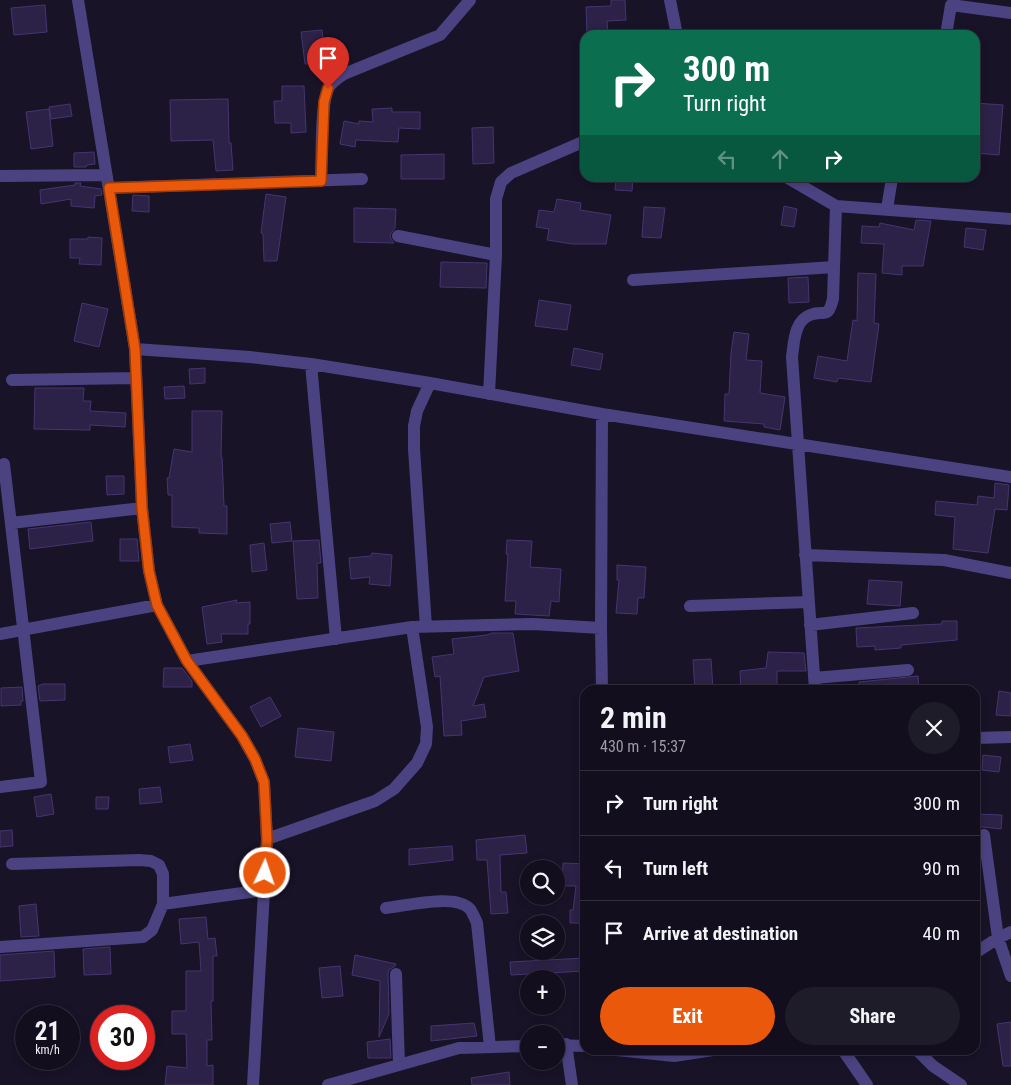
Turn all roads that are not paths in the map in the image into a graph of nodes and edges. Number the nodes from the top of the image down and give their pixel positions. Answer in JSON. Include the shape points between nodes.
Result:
{"nodes":[{"id":1,"x":78,"y":0,"type":"edge"},
{"id":2,"x":470,"y":0,"type":"edge"},
{"id":3,"x":670,"y":0,"type":"edge"},
{"id":4,"x":952,"y":3,"type":"edge"},
{"id":5,"x":1011,"y":13,"type":"edge"},
{"id":6,"x":676,"y":30,"type":"edge"},
{"id":7,"x":947,"y":30,"type":"edge"},
{"id":8,"x":580,"y":144,"type":"edge"},
{"id":9,"x":106,"y":175,"type":"junction"},
{"id":10,"x":0,"y":176,"type":"edge"},
{"id":11,"x":362,"y":179,"type":"dead end"},
{"id":12,"x":321,"y":181,"type":"junction"},
{"id":13,"x":795,"y":182,"type":"edge"},
{"id":14,"x":891,"y":182,"type":"edge"},
{"id":15,"x":109,"y":188,"type":"junction"},
{"id":16,"x":836,"y":206,"type":"junction"},
{"id":17,"x":887,"y":209,"type":"junction"},
{"id":18,"x":1011,"y":219,"type":"edge"},
{"id":19,"x":398,"y":236,"type":"dead end"},
{"id":20,"x":496,"y":255,"type":"junction"},
{"id":21,"x":834,"y":267,"type":"junction"},
{"id":22,"x":633,"y":280,"type":"dead end"},
{"id":23,"x":135,"y":349,"type":"junction"},
{"id":24,"x":311,"y":364,"type":"junction"},
{"id":25,"x":136,"y":378,"type":"junction"},
{"id":26,"x":12,"y":380,"type":"dead end"},
{"id":27,"x":430,"y":383,"type":"junction"},
{"id":28,"x":489,"y":394,"type":"junction"},
{"id":29,"x":602,"y":414,"type":"junction"},
{"id":30,"x":797,"y":444,"type":"junction"},
{"id":31,"x":4,"y":464,"type":"dead end"},
{"id":32,"x":1011,"y":477,"type":"edge"},
{"id":33,"x":142,"y":508,"type":"junction"},
{"id":34,"x":11,"y":523,"type":"junction"},
{"id":35,"x":805,"y":555,"type":"junction"},
{"id":36,"x":1011,"y":573,"type":"edge"},
{"id":37,"x":808,"y":602,"type":"junction"},
{"id":38,"x":157,"y":605,"type":"junction"},
{"id":39,"x":690,"y":606,"type":"dead end"},
{"id":40,"x":913,"y":614,"type":"dead end"},
{"id":41,"x":810,"y":625,"type":"junction"},
{"id":42,"x":426,"y":627,"type":"junction"},
{"id":43,"x":412,"y":628,"type":"junction"},
{"id":44,"x":601,"y":628,"type":"junction"},
{"id":45,"x":23,"y":629,"type":"junction"},
{"id":46,"x":0,"y":634,"type":"edge"},
{"id":47,"x":336,"y":639,"type":"junction"},
{"id":48,"x":187,"y":661,"type":"junction"},
{"id":49,"x":908,"y":670,"type":"dead end"},
{"id":50,"x":814,"y":684,"type":"edge"},
{"id":51,"x":602,"y":685,"type":"edge"},
{"id":52,"x":1011,"y":737,"type":"edge"},
{"id":53,"x":980,"y":738,"type":"edge"},
{"id":54,"x":0,"y":787,"type":"edge"},
{"id":55,"x":984,"y":835,"type":"dead end"},
{"id":56,"x":267,"y":839,"type":"junction"},
{"id":57,"x":12,"y":864,"type":"dead end"},
{"id":58,"x":264,"y":890,"type":"junction"},
{"id":59,"x":164,"y":904,"type":"junction"},
{"id":60,"x":386,"y":908,"type":"dead end"},
{"id":61,"x":1011,"y":932,"type":"edge"},
{"id":62,"x":998,"y":938,"type":"junction"},
{"id":63,"x":0,"y":946,"type":"edge"},
{"id":64,"x":980,"y":950,"type":"edge"},
{"id":65,"x":396,"y":974,"type":"dead end"},
{"id":66,"x":1011,"y":976,"type":"edge"},
{"id":67,"x":565,"y":1045,"type":"edge"},
{"id":68,"x":520,"y":1046,"type":"edge"},
{"id":69,"x":580,"y":1046,"type":"edge"},
{"id":70,"x":490,"y":1047,"type":"junction"},
{"id":71,"x":667,"y":1055,"type":"edge"},
{"id":72,"x":680,"y":1055,"type":"edge"},
{"id":73,"x":847,"y":1055,"type":"edge"},
{"id":74,"x":922,"y":1055,"type":"edge"},
{"id":75,"x":565,"y":1060,"type":"edge"},
{"id":76,"x":398,"y":1065,"type":"junction"},
{"id":77,"x":253,"y":1085,"type":"edge"},
{"id":78,"x":328,"y":1085,"type":"edge"},
{"id":79,"x":572,"y":1085,"type":"edge"},
{"id":80,"x":866,"y":1085,"type":"edge"},
{"id":81,"x":961,"y":1085,"type":"edge"}],
"edges":[{"from":1,"to":9,"type":"street"},
{"from":2,"to":12,"type":"street","via":[[440,35],[344,74],[328,88],[324,102]]},
{"from":3,"to":6,"type":"street"},
{"from":4,"to":5,"type":"street"},
{"from":4,"to":7,"type":"street"},
{"from":8,"to":20,"type":"street","via":[[511,173],[501,182],[496,199]]},
{"from":9,"to":10,"type":"street"},
{"from":9,"to":15,"type":"street"},
{"from":11,"to":12,"type":"street"},
{"from":12,"to":15,"type":"street"},
{"from":13,"to":16,"type":"street"},
{"from":14,"to":17,"type":"street"},
{"from":15,"to":23,"type":"street"},
{"from":16,"to":17,"type":"street"},
{"from":16,"to":21,"type":"street"},
{"from":17,"to":18,"type":"street"},
{"from":19,"to":20,"type":"street"},
{"from":20,"to":28,"type":"street"},
{"from":21,"to":22,"type":"street"},
{"from":21,"to":30,"type":"street","via":[[830,309],[824,314],[810,315],[800,323],[795,334],[792,357]]},
{"from":23,"to":24,"type":"street"},
{"from":23,"to":25,"type":"street"},
{"from":24,"to":27,"type":"street"},
{"from":24,"to":47,"type":"street"},
{"from":25,"to":26,"type":"street"},
{"from":25,"to":33,"type":"street"},
{"from":27,"to":28,"type":"street"},
{"from":27,"to":42,"type":"street","via":[[414,426]]},
{"from":28,"to":29,"type":"street"},
{"from":29,"to":30,"type":"street"},
{"from":29,"to":44,"type":"street"},
{"from":30,"to":32,"type":"street"},
{"from":30,"to":35,"type":"street"},
{"from":31,"to":34,"type":"street"},
{"from":33,"to":34,"type":"street"},
{"from":33,"to":38,"type":"street","via":[[149,571]]},
{"from":34,"to":45,"type":"street"},
{"from":35,"to":36,"type":"street","via":[[944,560]]},
{"from":35,"to":37,"type":"street"},
{"from":37,"to":39,"type":"street"},
{"from":37,"to":41,"type":"street"},
{"from":38,"to":45,"type":"street"},
{"from":38,"to":48,"type":"street"},
{"from":40,"to":41,"type":"street"},
{"from":41,"to":50,"type":"street"},
{"from":42,"to":43,"type":"street"},
{"from":42,"to":44,"type":"street","via":[[532,624]]},
{"from":43,"to":47,"type":"street"},
{"from":43,"to":56,"type":"street","via":[[427,726],[426,744],[417,763],[394,789],[375,801]]},
{"from":44,"to":51,"type":"street"},
{"from":45,"to":46,"type":"street"},
{"from":45,"to":54,"type":"street","via":[[41,782]]},
{"from":47,"to":48,"type":"street"},
{"from":48,"to":56,"type":"street","via":[[255,759],[264,782]]},
{"from":49,"to":50,"type":"street"},
{"from":52,"to":53,"type":"street"},
{"from":55,"to":62,"type":"street"},
{"from":56,"to":58,"type":"street"},
{"from":57,"to":59,"type":"street","via":[[151,861],[159,865],[163,874]]},
{"from":58,"to":59,"type":"street"},
{"from":58,"to":77,"type":"street"},
{"from":59,"to":63,"type":"street","via":[[152,930],[143,938]]},
{"from":60,"to":70,"type":"street","via":[[438,901],[455,902],[469,908],[477,923]]},
{"from":61,"to":62,"type":"street"},
{"from":62,"to":64,"type":"street"},
{"from":62,"to":66,"type":"street"},
{"from":65,"to":76,"type":"street"},
{"from":67,"to":69,"type":"street"},
{"from":68,"to":70,"type":"street"},
{"from":70,"to":76,"type":"street","via":[[459,1048]]},
{"from":71,"to":72,"type":"street"},
{"from":73,"to":80,"type":"street"},
{"from":74,"to":81,"type":"street"},
{"from":75,"to":79,"type":"street"},
{"from":76,"to":78,"type":"street"}]}
